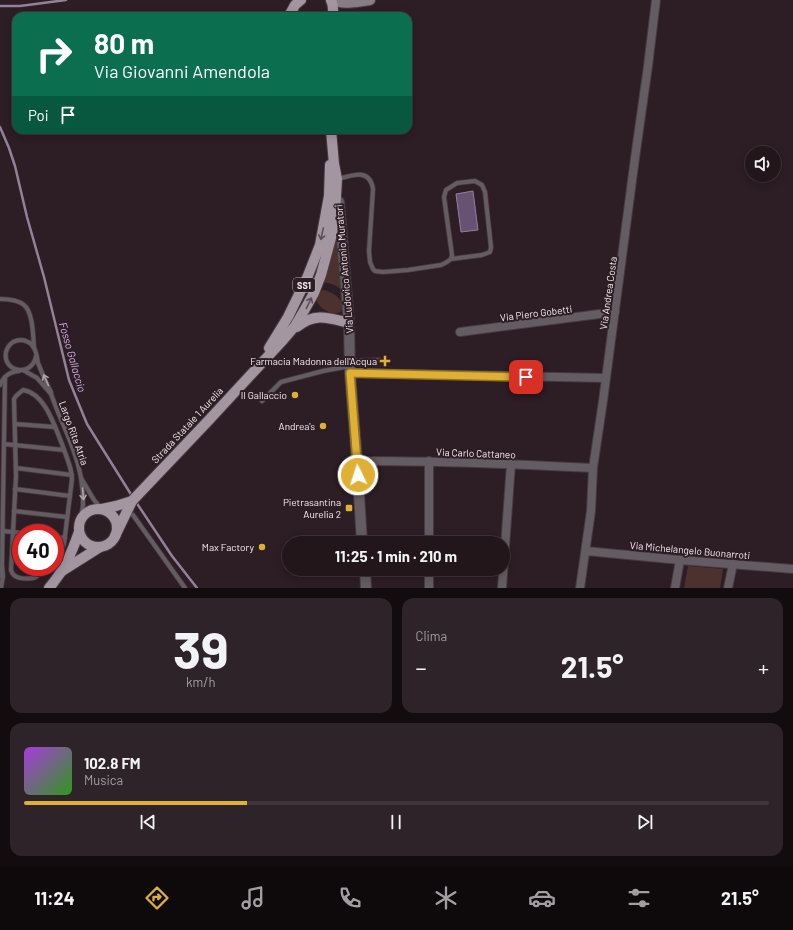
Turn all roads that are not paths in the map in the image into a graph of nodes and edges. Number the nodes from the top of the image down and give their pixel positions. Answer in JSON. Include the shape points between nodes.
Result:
{"nodes":[{"id":1,"x":301,"y":0,"type":"edge"},
{"id":2,"x":331,"y":0,"type":"edge"},
{"id":3,"x":370,"y":0,"type":"edge"},
{"id":4,"x":656,"y":0,"type":"edge"},
{"id":5,"x":350,"y":2,"type":"junction"},
{"id":6,"x":291,"y":12,"type":"edge"},
{"id":7,"x":333,"y":12,"type":"edge"},
{"id":8,"x":336,"y":12,"type":"edge"},
{"id":9,"x":331,"y":134,"type":"edge"},
{"id":10,"x":331,"y":134,"type":"edge"},
{"id":11,"x":337,"y":181,"type":"junction"},
{"id":12,"x":451,"y":259,"type":"junction"},
{"id":13,"x":0,"y":299,"type":"edge"},
{"id":14,"x":615,"y":312,"type":"junction"},
{"id":15,"x":349,"y":323,"type":"junction"},
{"id":16,"x":460,"y":332,"type":"dead end"},
{"id":17,"x":287,"y":335,"type":"junction"},
{"id":18,"x":34,"y":348,"type":"junction"},
{"id":19,"x":36,"y":356,"type":"junction"},
{"id":20,"x":379,"y":360,"type":"dead end"},
{"id":21,"x":350,"y":364,"type":"junction"},
{"id":22,"x":259,"y":365,"type":"junction"},
{"id":23,"x":22,"y":370,"type":"junction"},
{"id":24,"x":5,"y":376,"type":"junction"},
{"id":25,"x":606,"y":378,"type":"junction"},
{"id":26,"x":0,"y":385,"type":"edge"},
{"id":27,"x":51,"y":394,"type":"junction"},
{"id":28,"x":262,"y":401,"type":"dead end"},
{"id":29,"x":15,"y":424,"type":"junction"},
{"id":30,"x":55,"y":427,"type":"junction"},
{"id":31,"x":4,"y":444,"type":"junction"},
{"id":32,"x":16,"y":446,"type":"junction"},
{"id":33,"x":64,"y":450,"type":"junction"},
{"id":34,"x":357,"y":461,"type":"junction"},
{"id":35,"x":429,"y":461,"type":"junction"},
{"id":36,"x":511,"y":464,"type":"junction"},
{"id":37,"x":16,"y":468,"type":"junction"},
{"id":38,"x":593,"y":468,"type":"junction"},
{"id":39,"x":72,"y":475,"type":"junction"},
{"id":40,"x":81,"y":478,"type":"junction"},
{"id":41,"x":15,"y":490,"type":"junction"},
{"id":42,"x":70,"y":496,"type":"junction"},
{"id":43,"x":132,"y":501,"type":"junction"},
{"id":44,"x":102,"y":509,"type":"junction"},
{"id":45,"x":14,"y":511,"type":"junction"},
{"id":46,"x":133,"y":515,"type":"dead end"},
{"id":47,"x":67,"y":517,"type":"junction"},
{"id":48,"x":81,"y":519,"type":"junction"},
{"id":49,"x":13,"y":524,"type":"edge"},
{"id":50,"x":3,"y":531,"type":"junction"},
{"id":51,"x":12,"y":532,"type":"edge"},
{"id":52,"x":79,"y":532,"type":"junction"},
{"id":53,"x":115,"y":536,"type":"junction"},
{"id":54,"x":362,"y":536,"type":"edge"},
{"id":55,"x":429,"y":536,"type":"edge"},
{"id":56,"x":65,"y":538,"type":"joint"},
{"id":57,"x":64,"y":544,"type":"edge"},
{"id":58,"x":100,"y":547,"type":"junction"},
{"id":59,"x":586,"y":551,"type":"junction"},
{"id":60,"x":12,"y":554,"type":"edge"},
{"id":61,"x":680,"y":560,"type":"junction"},
{"id":62,"x":733,"y":564,"type":"junction"},
{"id":63,"x":2,"y":566,"type":"junction"},
{"id":64,"x":64,"y":567,"type":"edge"},
{"id":65,"x":793,"y":569,"type":"edge"},
{"id":66,"x":64,"y":570,"type":"edge"},
{"id":67,"x":12,"y":572,"type":"edge"},
{"id":68,"x":0,"y":576,"type":"edge"},
{"id":69,"x":15,"y":576,"type":"edge"},
{"id":70,"x":37,"y":576,"type":"edge"},
{"id":71,"x":58,"y":576,"type":"edge"},
{"id":72,"x":365,"y":576,"type":"edge"},
{"id":73,"x":429,"y":576,"type":"edge"},
{"id":74,"x":1,"y":588,"type":"edge"},
{"id":75,"x":49,"y":588,"type":"edge"},
{"id":76,"x":185,"y":588,"type":"edge"},
{"id":77,"x":366,"y":588,"type":"edge"},
{"id":78,"x":429,"y":588,"type":"edge"},
{"id":79,"x":502,"y":588,"type":"edge"},
{"id":80,"x":580,"y":588,"type":"edge"},
{"id":81,"x":675,"y":588,"type":"edge"},
{"id":82,"x":728,"y":588,"type":"edge"}],
"edges":[{"from":1,"to":6,"type":"main road"},
{"from":2,"to":5,"type":"main road"},
{"from":2,"to":7,"type":"main road"},
{"from":3,"to":5,"type":"main road"},
{"from":4,"to":14,"type":"street","name":"Via Andrea Costa"},
{"from":5,"to":8,"type":"main road"},
{"from":9,"to":11,"type":"main road","name":"Strada Statale 1 Aurelia","number":"SS1"},
{"from":10,"to":22,"type":"main road","name":"Strada Statale 1 Aurelia","number":"SS1","one_way":true,"via":[[329,196],[320,244],[288,317]]},
{"from":11,"to":12,"type":"lane","via":[[362,174],[367,176],[372,184],[369,251],[370,262],[375,271],[441,265]]},
{"from":11,"to":15,"type":"street","name":"Via Ludovico Antonio Muratori"},
{"from":17,"to":11,"type":"main road","name":"Strada Statale 1 Aurelia","number":"SS1","one_way":true,"via":[[305,309],[321,275],[334,226]]},
{"from":12,"to":12,"type":"lane","via":[[444,197],[446,190],[457,183],[475,181],[482,185],[485,192],[490,252]]},
{"from":13,"to":18,"type":"lane","name":"Largo Rita Atria","via":[[26,306],[30,316]]},
{"from":14,"to":16,"type":"street","name":"Via Piero Gobetti"},
{"from":14,"to":25,"type":"street","name":"Via Andrea Costa"},
{"from":15,"to":17,"type":"main road","via":[[318,317],[301,323]]},
{"from":15,"to":21,"type":"street","name":"Via Ludovico Antonio Muratori"},
{"from":17,"to":22,"type":"main road","name":"Strada Statale 1 Aurelia","number":"SS1"},
{"from":18,"to":19,"type":"lane","name":"Largo Rita Atria"},
{"from":18,"to":23,"type":"lane","name":"Largo Rita Atria","via":[[28,342],[19,340],[8,346],[6,360],[12,367]]},
{"from":19,"to":23,"type":"lane","via":[[33,365]]},
{"from":27,"to":19,"type":"lane","name":"Largo Rita Atria","one_way":true},
{"from":20,"to":21,"type":"lane"},
{"from":21,"to":25,"type":"street"},
{"from":21,"to":28,"type":"lane","via":[[281,382]]},
{"from":21,"to":34,"type":"street","name":"Via Ludovico Antonio Muratori"},
{"from":22,"to":43,"type":"main road","name":"Strada Statale 1 Aurelia","number":"SS1"},
{"from":23,"to":24,"type":"lane"},
{"from":23,"to":27,"type":"lane","name":"Largo Rita Atria","via":[[37,378]]},
{"from":24,"to":26,"type":"lane"},
{"from":24,"to":31,"type":"lane"},
{"from":25,"to":38,"type":"street","name":"Via Andrea Costa"},
{"from":27,"to":40,"type":"lane","name":"Largo Rita Atria"},
{"from":29,"to":30,"type":"lane"},
{"from":29,"to":30,"type":"lane","via":[[14,399],[23,390],[34,394],[44,405]]},
{"from":29,"to":32,"type":"lane"},
{"from":30,"to":33,"type":"lane"},
{"from":31,"to":32,"type":"lane"},
{"from":31,"to":50,"type":"lane"},
{"from":32,"to":33,"type":"lane"},
{"from":32,"to":37,"type":"lane"},
{"from":33,"to":39,"type":"lane"},
{"from":34,"to":35,"type":"street","name":"Via Carlo Cattaneo"},
{"from":34,"to":54,"type":"street","name":"Via Ludovico Antonio Muratori"},
{"from":35,"to":36,"type":"street","name":"Via Carlo Cattaneo"},
{"from":35,"to":55,"type":"street"},
{"from":36,"to":38,"type":"street","name":"Via Carlo Cattaneo"},
{"from":36,"to":79,"type":"street"},
{"from":37,"to":39,"type":"lane"},
{"from":37,"to":41,"type":"lane"},
{"from":38,"to":59,"type":"street","name":"Via Andrea Costa"},
{"from":39,"to":42,"type":"lane"},
{"from":40,"to":44,"type":"lane","name":"Largo Rita Atria"},
{"from":40,"to":48,"type":"lane","name":"Largo Rita Atria","one_way":true},
{"from":41,"to":42,"type":"lane"},
{"from":41,"to":45,"type":"lane"},
{"from":42,"to":47,"type":"lane"},
{"from":43,"to":44,"type":"main road"},
{"from":43,"to":53,"type":"main road","number":"SS1"},
{"from":44,"to":48,"type":"main road","via":[[88,512]]},
{"from":44,"to":53,"type":"main road","via":[[115,520]]},
{"from":45,"to":47,"type":"lane"},
{"from":45,"to":49,"type":"lane"},
{"from":46,"to":76,"type":"lane"},
{"from":47,"to":56,"type":"lane"},
{"from":48,"to":52,"type":"main road","number":"SS1"},
{"from":50,"to":51,"type":"lane"},
{"from":50,"to":63,"type":"lane"},
{"from":52,"to":58,"type":"main road","via":[[86,544]]},
{"from":52,"to":64,"type":"main road","number":"SS1"},
{"from":53,"to":58,"type":"main road","number":"SS1","via":[[109,544]]},
{"from":56,"to":57,"type":"lane"},
{"from":58,"to":66,"type":"main road","number":"SS1"},
{"from":59,"to":61,"type":"street","name":"Via Michelangelo Buonarroti"},
{"from":59,"to":80,"type":"street","name":"Via Andrea Costa"},
{"from":60,"to":67,"type":"lane"},
{"from":61,"to":62,"type":"street","name":"Via Michelangelo Buonarroti"},
{"from":61,"to":81,"type":"street"},
{"from":62,"to":65,"type":"street","name":"Via Michelangelo Buonarroti"},
{"from":62,"to":82,"type":"street"},
{"from":63,"to":68,"type":"lane"},
{"from":63,"to":74,"type":"lane"},
{"from":69,"to":70,"type":"lane"},
{"from":71,"to":75,"type":"main road","number":"SS1"},
{"from":72,"to":77,"type":"street"},
{"from":73,"to":78,"type":"street"}]}
